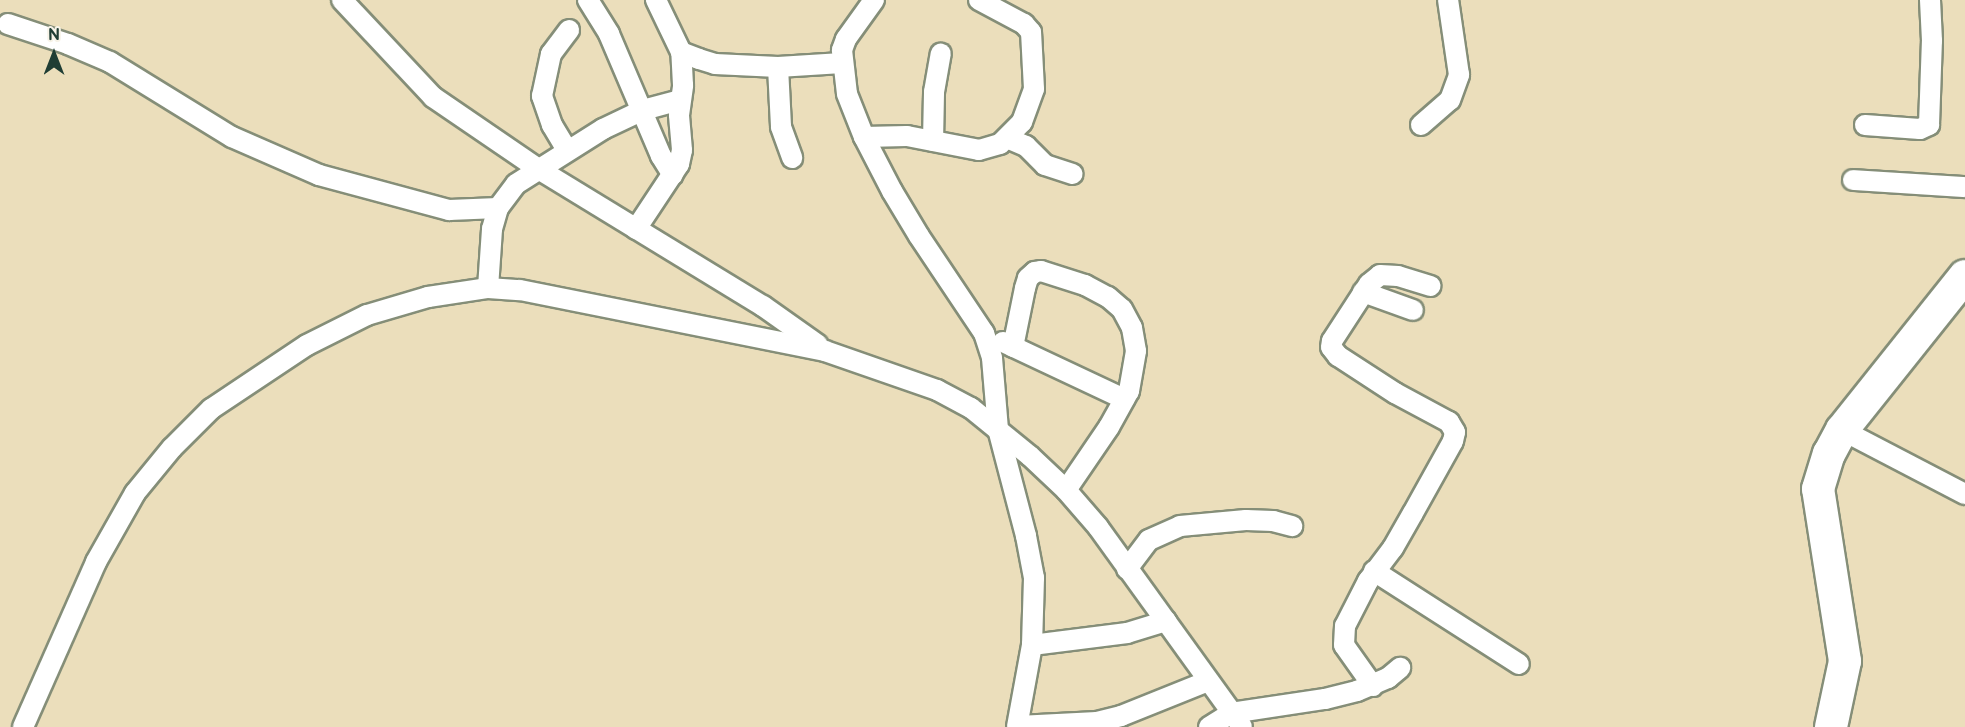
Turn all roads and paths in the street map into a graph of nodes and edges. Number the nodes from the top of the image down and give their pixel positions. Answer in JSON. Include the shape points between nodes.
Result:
{"nodes":[{"id":1,"x":588,"y":0,"type":"edge"},
{"id":2,"x":656,"y":0,"type":"edge"},
{"id":3,"x":874,"y":0,"type":"edge"},
{"id":4,"x":979,"y":0,"type":"edge"},
{"id":5,"x":1449,"y":0,"type":"edge"},
{"id":6,"x":1930,"y":0,"type":"edge"},
{"id":7,"x":344,"y":2,"type":"edge"},
{"id":8,"x":8,"y":24,"type":"dead end"},
{"id":9,"x":569,"y":30,"type":"dead end"},
{"id":10,"x":681,"y":52,"type":"junction"},
{"id":11,"x":941,"y":54,"type":"dead end"},
{"id":12,"x":842,"y":63,"type":"junction"},
{"id":13,"x":778,"y":67,"type":"junction"},
{"id":14,"x":680,"y":100,"type":"junction"},
{"id":15,"x":643,"y":110,"type":"junction"},
{"id":16,"x":1421,"y":125,"type":"dead end"},
{"id":17,"x":1865,"y":125,"type":"dead end"},
{"id":18,"x":864,"y":137,"type":"junction"},
{"id":19,"x":1006,"y":138,"type":"junction"},
{"id":20,"x":933,"y":141,"type":"junction"},
{"id":21,"x":567,"y":150,"type":"junction"},
{"id":22,"x":792,"y":158,"type":"dead end"},
{"id":23,"x":540,"y":170,"type":"junction"},
{"id":24,"x":1073,"y":174,"type":"dead end"},
{"id":25,"x":673,"y":175,"type":"junction"},
{"id":26,"x":1853,"y":180,"type":"dead end"},
{"id":27,"x":1965,"y":187,"type":"edge"},
{"id":28,"x":498,"y":208,"type":"junction"},
{"id":29,"x":636,"y":229,"type":"junction"},
{"id":30,"x":1965,"y":276,"type":"edge"},
{"id":31,"x":1430,"y":286,"type":"dead end"},
{"id":32,"x":488,"y":288,"type":"junction"},
{"id":33,"x":1363,"y":292,"type":"junction"},
{"id":34,"x":1413,"y":310,"type":"dead end"},
{"id":35,"x":984,"y":333,"type":"junction"},
{"id":36,"x":1013,"y":347,"type":"junction"},
{"id":37,"x":825,"y":351,"type":"junction"},
{"id":38,"x":1124,"y":399,"type":"junction"},
{"id":39,"x":998,"y":429,"type":"junction"},
{"id":40,"x":1842,"y":430,"type":"junction"},
{"id":41,"x":1066,"y":490,"type":"junction"},
{"id":42,"x":1965,"y":494,"type":"edge"},
{"id":43,"x":1293,"y":526,"type":"dead end"},
{"id":44,"x":1126,"y":569,"type":"junction"},
{"id":45,"x":1374,"y":572,"type":"junction"},
{"id":46,"x":1166,"y":621,"type":"junction"},
{"id":47,"x":1032,"y":645,"type":"junction"},
{"id":48,"x":1519,"y":663,"type":"dead end"},
{"id":49,"x":1400,"y":668,"type":"dead end"},
{"id":50,"x":1208,"y":681,"type":"junction"},
{"id":51,"x":1373,"y":686,"type":"junction"},
{"id":52,"x":1237,"y":720,"type":"edge"},
{"id":53,"x":1017,"y":726,"type":"edge"},
{"id":54,"x":22,"y":727,"type":"edge"},
{"id":55,"x":1209,"y":727,"type":"edge"},
{"id":56,"x":1831,"y":727,"type":"edge"}],
"edges":[{"from":1,"to":15,"type":"street","via":[[609,34]]},
{"from":2,"to":10,"type":"street"},
{"from":3,"to":12,"type":"street","via":[[846,39]]},
{"from":4,"to":19,"type":"street","via":[[1024,24],[1033,41],[1034,89],[1030,106],[1022,122]]},
{"from":5,"to":16,"type":"street","via":[[1459,64],[1457,85],[1450,100]]},
{"from":6,"to":17,"type":"street","via":[[1929,125],[1920,129]]},
{"from":7,"to":23,"type":"street","via":[[433,97]]},
{"from":8,"to":28,"type":"street","via":[[110,62],[232,137],[319,175],[449,210]]},
{"from":9,"to":21,"type":"street","via":[[551,54],[542,96]]},
{"from":10,"to":13,"type":"street","via":[[715,64]]},
{"from":10,"to":14,"type":"street"},
{"from":11,"to":20,"type":"street","via":[[934,92]]},
{"from":12,"to":13,"type":"street"},
{"from":12,"to":18,"type":"street","via":[[847,94]]},
{"from":13,"to":22,"type":"street","via":[[781,127]]},
{"from":14,"to":15,"type":"street"},
{"from":14,"to":25,"type":"street","via":[[682,150]]},
{"from":15,"to":21,"type":"street"},
{"from":15,"to":25,"type":"street"},
{"from":18,"to":20,"type":"street","via":[[890,134]]},
{"from":18,"to":35,"type":"street","via":[[919,236]]},
{"from":19,"to":20,"type":"street","via":[[991,148],[979,150]]},
{"from":19,"to":24,"type":"street","via":[[1026,146],[1045,165]]},
{"from":21,"to":23,"type":"street"},
{"from":23,"to":28,"type":"street","via":[[516,184]]},
{"from":23,"to":29,"type":"street"},
{"from":25,"to":29,"type":"street"},
{"from":26,"to":27,"type":"street"},
{"from":28,"to":32,"type":"street","via":[[492,229]]},
{"from":29,"to":37,"type":"street","via":[[763,306]]},
{"from":30,"to":40,"type":"main road"},
{"from":31,"to":33,"type":"street","via":[[1380,275]]},
{"from":32,"to":37,"type":"street","via":[[520,290]]},
{"from":32,"to":54,"type":"street","via":[[428,297],[368,315],[308,345],[211,410],[172,448],[135,493],[96,562]]},
{"from":33,"to":34,"type":"street"},
{"from":33,"to":45,"type":"street","via":[[1335,334],[1331,347],[1334,352],[1395,393],[1449,422],[1455,432],[1393,548]]},
{"from":35,"to":36,"type":"street"},
{"from":35,"to":39,"type":"street","via":[[992,358]]},
{"from":36,"to":38,"type":"street"},
{"from":36,"to":38,"type":"street","via":[[1028,278],[1041,271],[1084,285],[1122,309],[1132,327],[1135,366]]},
{"from":37,"to":39,"type":"street","via":[[937,390],[971,408]]},
{"from":38,"to":41,"type":"street"},
{"from":39,"to":41,"type":"street"},
{"from":39,"to":47,"type":"street","via":[[1031,556]]},
{"from":40,"to":42,"type":"street"},
{"from":40,"to":56,"type":"main road","via":[[1818,489],[1845,661]]},
{"from":41,"to":44,"type":"street","via":[[1098,527]]},
{"from":43,"to":44,"type":"street","via":[[1246,519],[1180,526],[1149,540]]},
{"from":44,"to":46,"type":"street"},
{"from":45,"to":48,"type":"street"},
{"from":45,"to":51,"type":"street","via":[[1361,592],[1342,639]]},
{"from":46,"to":47,"type":"street","via":[[1126,633]]},
{"from":46,"to":50,"type":"street"},
{"from":47,"to":53,"type":"street"},
{"from":49,"to":51,"type":"street"},
{"from":50,"to":52,"type":"street"},
{"from":50,"to":53,"type":"street","via":[[1113,718]]},
{"from":51,"to":52,"type":"street"},
{"from":52,"to":55,"type":"street"}]}
